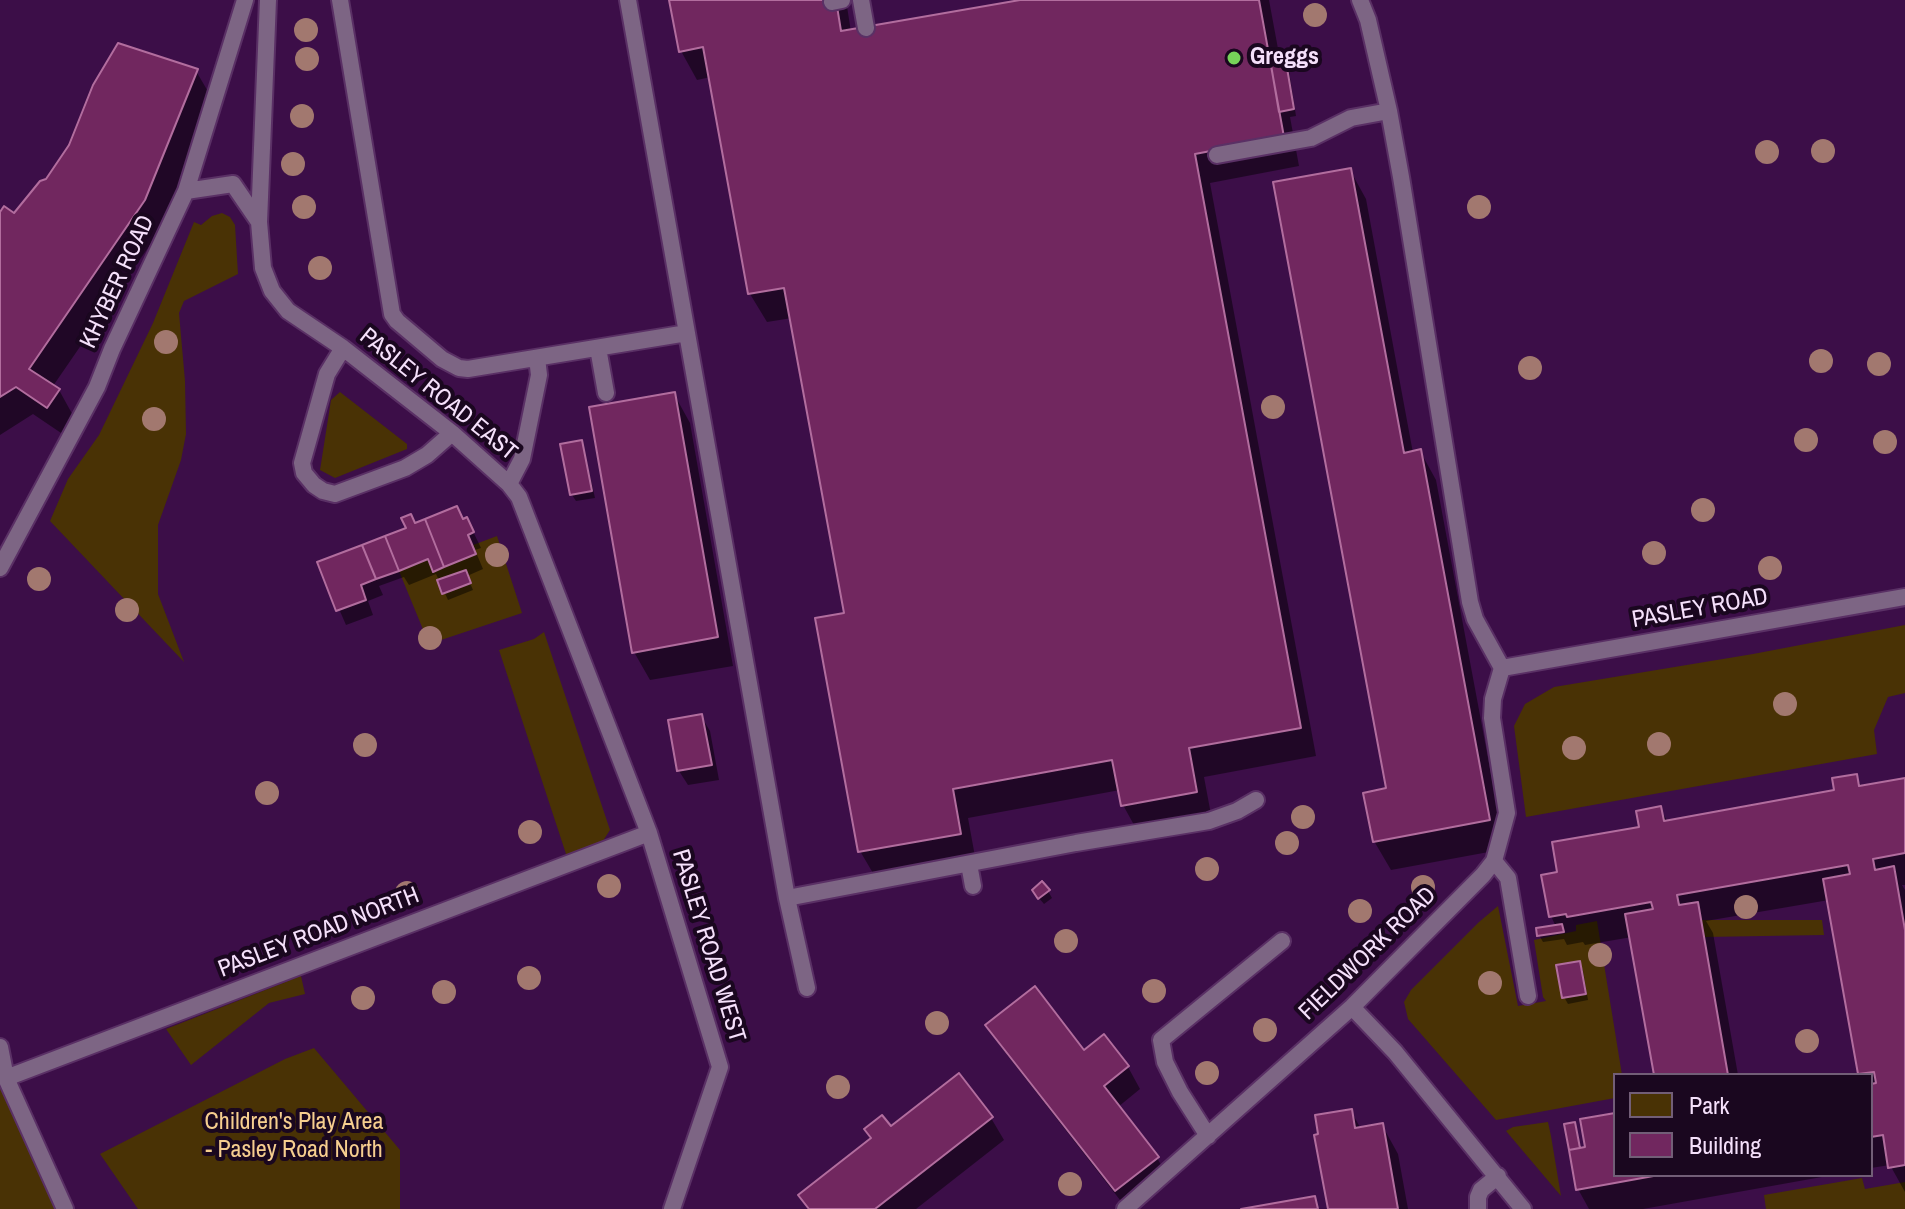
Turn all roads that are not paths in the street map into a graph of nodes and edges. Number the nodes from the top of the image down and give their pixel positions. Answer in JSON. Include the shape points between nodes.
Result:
{"nodes":[{"id":1,"x":245,"y":0,"type":"edge"},
{"id":2,"x":268,"y":0,"type":"edge"},
{"id":3,"x":340,"y":0,"type":"edge"},
{"id":4,"x":628,"y":0,"type":"edge"},
{"id":5,"x":861,"y":0,"type":"edge"},
{"id":6,"x":1360,"y":0,"type":"edge"},
{"id":7,"x":866,"y":28,"type":"dead end"},
{"id":8,"x":1389,"y":111,"type":"junction"},
{"id":9,"x":1217,"y":155,"type":"dead end"},
{"id":10,"x":186,"y":191,"type":"junction"},
{"id":11,"x":259,"y":222,"type":"junction"},
{"id":12,"x":687,"y":333,"type":"junction"},
{"id":13,"x":343,"y":348,"type":"junction"},
{"id":14,"x":598,"y":348,"type":"junction"},
{"id":15,"x":537,"y":358,"type":"junction"},
{"id":16,"x":606,"y":393,"type":"dead end"},
{"id":17,"x":452,"y":433,"type":"junction"},
{"id":18,"x":509,"y":484,"type":"junction"},
{"id":19,"x":0,"y":568,"type":"edge"},
{"id":20,"x":1905,"y":597,"type":"edge"},
{"id":21,"x":1502,"y":668,"type":"junction"},
{"id":22,"x":1256,"y":800,"type":"dead end"},
{"id":23,"x":649,"y":833,"type":"junction"},
{"id":24,"x":1494,"y":861,"type":"junction"},
{"id":25,"x":969,"y":864,"type":"junction"},
{"id":26,"x":973,"y":886,"type":"dead end"},
{"id":27,"x":787,"y":898,"type":"junction"},
{"id":28,"x":1282,"y":941,"type":"dead end"},
{"id":29,"x":807,"y":988,"type":"dead end"},
{"id":30,"x":1528,"y":996,"type":"dead end"},
{"id":31,"x":1352,"y":1007,"type":"junction"},
{"id":32,"x":0,"y":1047,"type":"edge"},
{"id":33,"x":6,"y":1078,"type":"junction"},
{"id":34,"x":1208,"y":1136,"type":"junction"},
{"id":35,"x":1498,"y":1176,"type":"junction"},
{"id":36,"x":65,"y":1209,"type":"edge"},
{"id":37,"x":672,"y":1209,"type":"edge"},
{"id":38,"x":1125,"y":1209,"type":"edge"},
{"id":39,"x":1478,"y":1209,"type":"edge"},
{"id":40,"x":1523,"y":1209,"type":"edge"}],
"edges":[{"from":1,"to":10,"type":"lane","name":"KHYBER ROAD"},
{"from":2,"to":11,"type":"lane","name":"PASLEY ROAD EAST"},
{"from":3,"to":15,"type":"lane","via":[[392,314],[459,368]]},
{"from":4,"to":12,"type":"lane"},
{"from":5,"to":7,"type":"lane"},
{"from":6,"to":8,"type":"lane"},
{"from":8,"to":9,"type":"lane","via":[[1351,118],[1311,138]]},
{"from":8,"to":21,"type":"lane","via":[[1470,602]]},
{"from":10,"to":11,"type":"lane","via":[[233,184]]},
{"from":10,"to":19,"type":"lane","name":"KHYBER ROAD","via":[[97,387]]},
{"from":11,"to":13,"type":"lane","name":"PASLEY ROAD EAST","via":[[263,268],[272,291],[288,311]]},
{"from":12,"to":14,"type":"lane"},
{"from":12,"to":27,"type":"lane"},
{"from":13,"to":17,"type":"lane","name":"PASLEY ROAD EAST"},
{"from":13,"to":17,"type":"lane","via":[[327,374],[302,463],[314,485],[335,494],[405,468]]},
{"from":14,"to":15,"type":"lane"},
{"from":14,"to":16,"type":"lane"},
{"from":15,"to":18,"type":"lane","via":[[539,375],[522,459]]},
{"from":17,"to":18,"type":"lane","name":"PASLEY ROAD EAST"},
{"from":18,"to":23,"type":"lane","name":"PASLEY ROAD EAST","via":[[524,508]]},
{"from":20,"to":21,"type":"lane","name":"PASLEY ROAD"},
{"from":21,"to":24,"type":"lane","name":"FIELDWORK ROAD","via":[[1491,709],[1507,813]]},
{"from":22,"to":25,"type":"lane","via":[[1209,821]]},
{"from":23,"to":33,"type":"lane","name":"PASLEY ROAD NORTH"},
{"from":23,"to":37,"type":"lane","name":"PASLEY ROAD WEST","via":[[720,1067]]},
{"from":24,"to":30,"type":"lane","via":[[1508,878]]},
{"from":24,"to":31,"type":"lane","name":"FIELDWORK ROAD"},
{"from":25,"to":26,"type":"lane"},
{"from":25,"to":27,"type":"lane"},
{"from":27,"to":29,"type":"lane"},
{"from":28,"to":34,"type":"lane","via":[[1161,1040],[1165,1062]]},
{"from":31,"to":34,"type":"lane","name":"FIELDWORK ROAD"},
{"from":31,"to":35,"type":"lane"},
{"from":32,"to":33,"type":"lane"},
{"from":33,"to":36,"type":"lane"},
{"from":34,"to":38,"type":"lane","name":"FIELDWORK ROAD"},
{"from":35,"to":39,"type":"lane","via":[[1481,1190]]},
{"from":35,"to":40,"type":"lane"}]}
